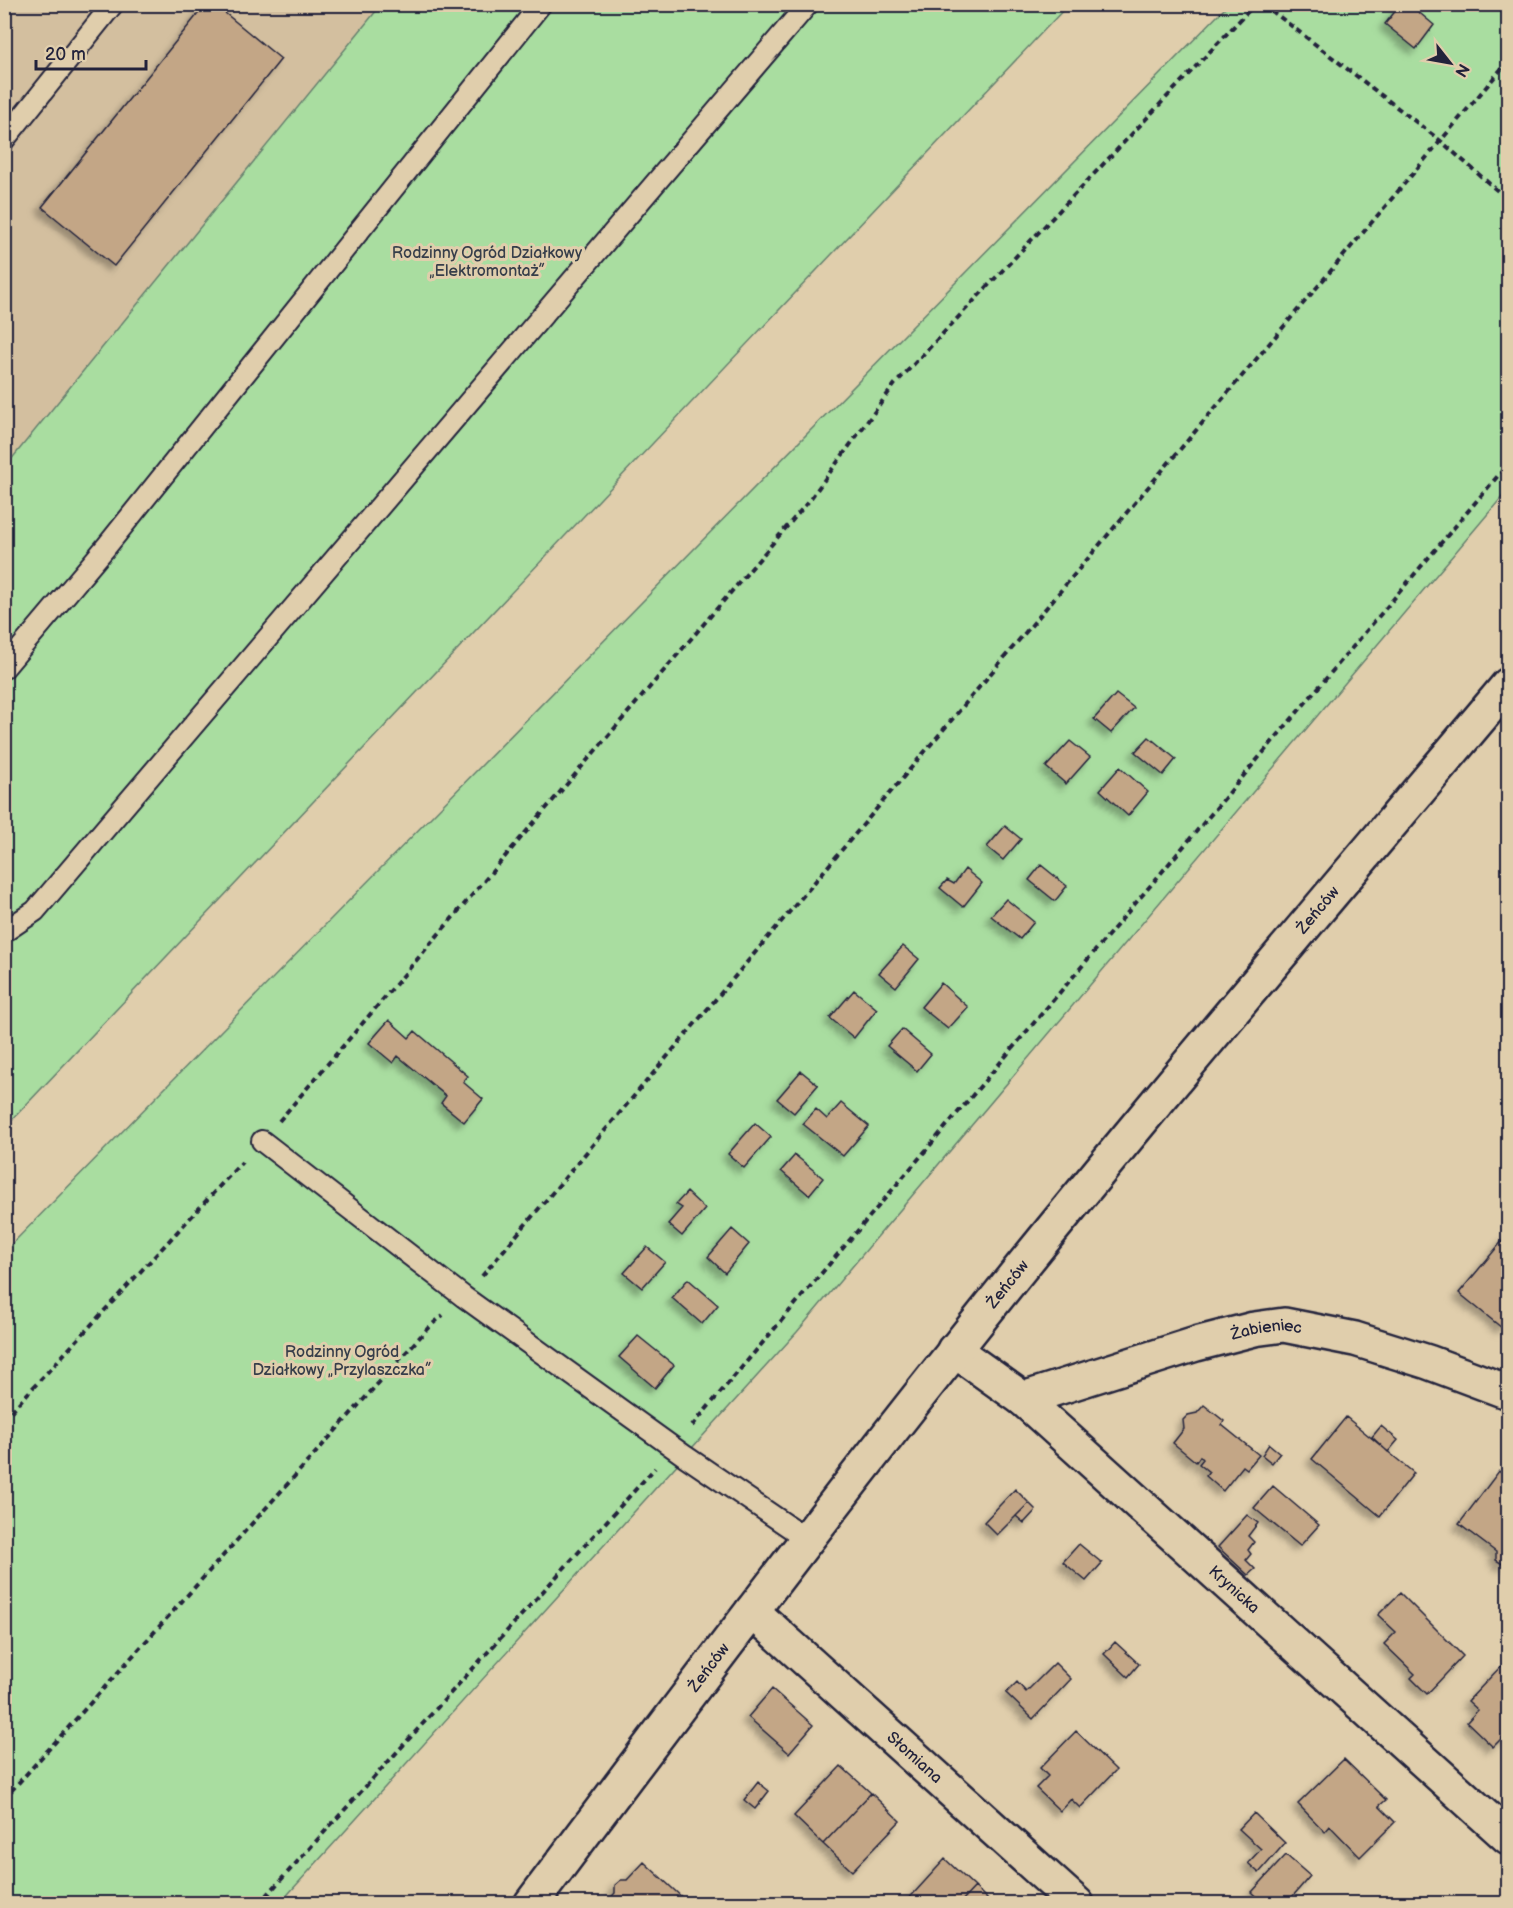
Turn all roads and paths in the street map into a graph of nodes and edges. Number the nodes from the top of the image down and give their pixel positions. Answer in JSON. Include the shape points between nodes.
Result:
{"nodes":[{"id":1,"x":113,"y":4,"type":"edge"},
{"id":2,"x":541,"y":4,"type":"edge"},
{"id":3,"x":808,"y":4,"type":"edge"},
{"id":4,"x":1254,"y":4,"type":"edge"},
{"id":5,"x":1263,"y":4,"type":"edge"},
{"id":6,"x":1509,"y":61,"type":"edge"},
{"id":7,"x":4,"y":140,"type":"edge"},
{"id":8,"x":1442,"y":142,"type":"junction"},
{"id":9,"x":1509,"y":200,"type":"edge"},
{"id":10,"x":1509,"y":464,"type":"edge"},
{"id":11,"x":4,"y":668,"type":"edge"},
{"id":12,"x":1509,"y":685,"type":"edge"},
{"id":13,"x":4,"y":932,"type":"edge"},
{"id":14,"x":262,"y":1141,"type":"junction"},
{"id":15,"x":464,"y":1297,"type":"junction"},
{"id":16,"x":954,"y":1350,"type":"junction"},
{"id":17,"x":1509,"y":1392,"type":"edge"},
{"id":18,"x":1023,"y":1399,"type":"junction"},
{"id":19,"x":4,"y":1419,"type":"edge"},
{"id":20,"x":673,"y":1448,"type":"junction"},
{"id":21,"x":807,"y":1539,"type":"junction"},
{"id":22,"x":752,"y":1611,"type":"junction"},
{"id":23,"x":4,"y":1799,"type":"edge"},
{"id":24,"x":1509,"y":1837,"type":"edge"},
{"id":25,"x":259,"y":1904,"type":"edge"},
{"id":26,"x":531,"y":1904,"type":"edge"},
{"id":27,"x":1077,"y":1904,"type":"edge"}],
"edges":[{"from":1,"to":7,"type":"lane"},
{"from":2,"to":11,"type":"lane","via":[[106,548]]},
{"from":3,"to":13,"type":"lane","via":[[35,911]]},
{"from":4,"to":14,"type":"path","via":[[895,384],[808,502]]},
{"from":5,"to":8,"type":"path"},
{"from":6,"to":8,"type":"path"},
{"from":8,"to":9,"type":"path"},
{"from":8,"to":15,"type":"path"},
{"from":10,"to":20,"type":"path"},
{"from":12,"to":16,"type":"street","name":"Żeńców","via":[[1125,1140]]},
{"from":14,"to":15,"type":"lane"},
{"from":14,"to":19,"type":"path"},
{"from":15,"to":20,"type":"lane"},
{"from":15,"to":23,"type":"path","via":[[428,1328]]},
{"from":16,"to":18,"type":"street","name":"Krynicka"},
{"from":16,"to":21,"type":"street","name":"Żeńców"},
{"from":17,"to":18,"type":"street","name":"Żabieniec","via":[[1355,1339],[1284,1325],[1196,1344]]},
{"from":18,"to":24,"type":"street","name":"Krynicka"},
{"from":20,"to":21,"type":"lane"},
{"from":20,"to":25,"type":"path"},
{"from":21,"to":22,"type":"street","name":"Żeńców"},
{"from":22,"to":26,"type":"street","name":"Żeńców"},
{"from":22,"to":27,"type":"street","name":"Słomiana"}]}
